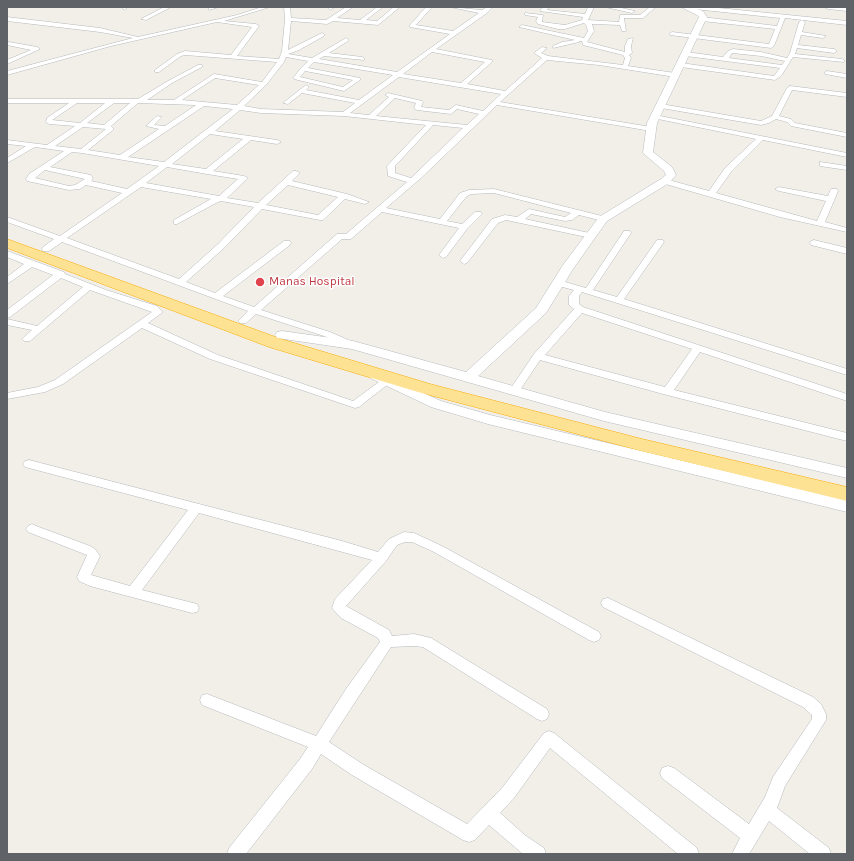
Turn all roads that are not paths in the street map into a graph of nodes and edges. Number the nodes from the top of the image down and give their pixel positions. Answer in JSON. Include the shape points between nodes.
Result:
{"nodes":[{"id":1,"x":168,"y":7,"type":"edge"},
{"id":2,"x":267,"y":7,"type":"edge"},
{"id":3,"x":287,"y":7,"type":"edge"},
{"id":4,"x":350,"y":7,"type":"edge"},
{"id":5,"x":380,"y":7,"type":"edge"},
{"id":6,"x":397,"y":7,"type":"edge"},
{"id":7,"x":429,"y":7,"type":"edge"},
{"id":8,"x":453,"y":7,"type":"edge"},
{"id":9,"x":490,"y":7,"type":"edge"},
{"id":10,"x":546,"y":7,"type":"edge"},
{"id":11,"x":591,"y":7,"type":"edge"},
{"id":12,"x":608,"y":7,"type":"edge"},
{"id":13,"x":653,"y":7,"type":"edge"},
{"id":14,"x":682,"y":7,"type":"edge"},
{"id":15,"x":686,"y":7,"type":"edge"},
{"id":16,"x":750,"y":7,"type":"edge"},
{"id":17,"x":828,"y":7,"type":"edge"},
{"id":18,"x":847,"y":9,"type":"edge"},
{"id":19,"x":528,"y":10,"type":"edge"},
{"id":20,"x":632,"y":11,"type":"dead end"},
{"id":21,"x":485,"y":12,"type":"junction"},
{"id":22,"x":322,"y":13,"type":"dead end"},
{"id":23,"x":699,"y":13,"type":"edge"},
{"id":24,"x":542,"y":16,"type":"junction"},
{"id":25,"x":721,"y":16,"type":"junction"},
{"id":26,"x":847,"y":18,"type":"edge"},
{"id":27,"x":7,"y":19,"type":"edge"},
{"id":28,"x":144,"y":19,"type":"dead end"},
{"id":29,"x":288,"y":19,"type":"junction"},
{"id":30,"x":333,"y":19,"type":"junction"},
{"id":31,"x":563,"y":19,"type":"dead end"},
{"id":32,"x":750,"y":19,"type":"junction"},
{"id":33,"x":215,"y":20,"type":"junction"},
{"id":34,"x":586,"y":20,"type":"junction"},
{"id":35,"x":311,"y":21,"type":"junction"},
{"id":36,"x":361,"y":22,"type":"junction"},
{"id":37,"x":781,"y":22,"type":"junction"},
{"id":38,"x":622,"y":24,"type":"junction"},
{"id":39,"x":847,"y":24,"type":"edge"},
{"id":40,"x":552,"y":26,"type":"junction"},
{"id":41,"x":522,"y":27,"type":"dead end"},
{"id":42,"x":828,"y":27,"type":"dead end"},
{"id":43,"x":624,"y":30,"type":"dead end"},
{"id":44,"x":546,"y":31,"type":"junction"},
{"id":45,"x":695,"y":32,"type":"junction"},
{"id":46,"x":454,"y":33,"type":"junction"},
{"id":47,"x":799,"y":33,"type":"junction"},
{"id":48,"x":672,"y":34,"type":"dead end"},
{"id":49,"x":322,"y":35,"type":"dead end"},
{"id":50,"x":823,"y":36,"type":"dead end"},
{"id":51,"x":21,"y":38,"type":"dead end"},
{"id":52,"x":141,"y":38,"type":"junction"},
{"id":53,"x":538,"y":38,"type":"dead end"},
{"id":54,"x":631,"y":38,"type":"dead end"},
{"id":55,"x":346,"y":40,"type":"dead end"},
{"id":56,"x":585,"y":40,"type":"junction"},
{"id":57,"x":8,"y":44,"type":"edge"},
{"id":58,"x":796,"y":46,"type":"junction"},
{"id":59,"x":555,"y":47,"type":"dead end"},
{"id":60,"x":544,"y":48,"type":"dead end"},
{"id":61,"x":431,"y":50,"type":"junction"},
{"id":62,"x":834,"y":51,"type":"dead end"},
{"id":63,"x":27,"y":54,"type":"junction"},
{"id":64,"x":323,"y":54,"type":"junction"},
{"id":65,"x":625,"y":54,"type":"junction"},
{"id":66,"x":686,"y":54,"type":"junction"},
{"id":67,"x":594,"y":55,"type":"dead end"},
{"id":68,"x":284,"y":56,"type":"junction"},
{"id":69,"x":233,"y":57,"type":"junction"},
{"id":70,"x":547,"y":58,"type":"junction"},
{"id":71,"x":790,"y":58,"type":"junction"},
{"id":72,"x":725,"y":59,"type":"junction"},
{"id":73,"x":313,"y":60,"type":"junction"},
{"id":74,"x":842,"y":61,"type":"dead end"},
{"id":75,"x":7,"y":62,"type":"edge"},
{"id":76,"x":49,"y":62,"type":"junction"},
{"id":77,"x":592,"y":63,"type":"junction"},
{"id":78,"x":680,"y":65,"type":"junction"},
{"id":79,"x":200,"y":66,"type":"dead end"},
{"id":80,"x":351,"y":66,"type":"junction"},
{"id":81,"x":625,"y":67,"type":"junction"},
{"id":82,"x":784,"y":67,"type":"junction"},
{"id":83,"x":304,"y":69,"type":"junction"},
{"id":84,"x":157,"y":71,"type":"dead end"},
{"id":85,"x":7,"y":73,"type":"edge"},
{"id":86,"x":327,"y":73,"type":"junction"},
{"id":87,"x":399,"y":74,"type":"junction"},
{"id":88,"x":827,"y":74,"type":"dead end"},
{"id":89,"x":675,"y":75,"type":"junction"},
{"id":90,"x":847,"y":76,"type":"edge"},
{"id":91,"x":313,"y":82,"type":"junction"},
{"id":92,"x":264,"y":84,"type":"junction"},
{"id":93,"x":463,"y":85,"type":"junction"},
{"id":94,"x":344,"y":89,"type":"junction"},
{"id":95,"x":301,"y":91,"type":"junction"},
{"id":96,"x":374,"y":92,"type":"junction"},
{"id":97,"x":506,"y":93,"type":"junction"},
{"id":98,"x":847,"y":95,"type":"edge"},
{"id":99,"x":394,"y":96,"type":"junction"},
{"id":100,"x":332,"y":97,"type":"junction"},
{"id":101,"x":76,"y":101,"type":"junction"},
{"id":102,"x":112,"y":101,"type":"junction"},
{"id":103,"x":139,"y":101,"type":"junction"},
{"id":104,"x":7,"y":102,"type":"edge"},
{"id":105,"x":175,"y":102,"type":"junction"},
{"id":106,"x":360,"y":102,"type":"junction"},
{"id":107,"x":286,"y":103,"type":"dead end"},
{"id":108,"x":496,"y":103,"type":"junction"},
{"id":109,"x":202,"y":104,"type":"junction"},
{"id":110,"x":661,"y":106,"type":"junction"},
{"id":111,"x":239,"y":107,"type":"junction"},
{"id":112,"x":485,"y":113,"type":"junction"},
{"id":113,"x":344,"y":114,"type":"junction"},
{"id":114,"x":159,"y":117,"type":"dead end"},
{"id":115,"x":370,"y":117,"type":"junction"},
{"id":116,"x":656,"y":117,"type":"junction"},
{"id":117,"x":775,"y":117,"type":"junction"},
{"id":118,"x":431,"y":123,"type":"junction"},
{"id":119,"x":82,"y":125,"type":"junction"},
{"id":120,"x":106,"y":127,"type":"junction"},
{"id":121,"x":469,"y":127,"type":"junction"},
{"id":122,"x":165,"y":128,"type":"junction"},
{"id":123,"x":651,"y":129,"type":"junction"},
{"id":124,"x":209,"y":132,"type":"junction"},
{"id":125,"x":847,"y":135,"type":"edge"},
{"id":126,"x":249,"y":138,"type":"junction"},
{"id":127,"x":761,"y":138,"type":"junction"},
{"id":128,"x":7,"y":142,"type":"edge"},
{"id":129,"x":277,"y":142,"type":"dead end"},
{"id":130,"x":34,"y":145,"type":"junction"},
{"id":131,"x":48,"y":147,"type":"junction"},
{"id":132,"x":70,"y":150,"type":"junction"},
{"id":133,"x":82,"y":151,"type":"junction"},
{"id":134,"x":847,"y":155,"type":"edge"},
{"id":135,"x":9,"y":158,"type":"edge"},
{"id":136,"x":121,"y":158,"type":"junction"},
{"id":137,"x":823,"y":164,"type":"dead end"},
{"id":138,"x":165,"y":165,"type":"junction"},
{"id":139,"x":44,"y":168,"type":"junction"},
{"id":140,"x":847,"y":168,"type":"edge"},
{"id":141,"x":208,"y":172,"type":"junction"},
{"id":142,"x":296,"y":173,"type":"dead end"},
{"id":143,"x":412,"y":181,"type":"junction"},
{"id":144,"x":665,"y":181,"type":"junction"},
{"id":145,"x":85,"y":182,"type":"junction"},
{"id":146,"x":287,"y":182,"type":"junction"},
{"id":147,"x":140,"y":184,"type":"junction"},
{"id":148,"x":779,"y":189,"type":"dead end"},
{"id":149,"x":834,"y":190,"type":"dead end"},
{"id":150,"x":129,"y":192,"type":"junction"},
{"id":151,"x":711,"y":194,"type":"junction"},
{"id":152,"x":344,"y":196,"type":"junction"},
{"id":153,"x":221,"y":199,"type":"junction"},
{"id":154,"x":830,"y":200,"type":"junction"},
{"id":155,"x":365,"y":202,"type":"dead end"},
{"id":156,"x":260,"y":206,"type":"junction"},
{"id":157,"x":381,"y":208,"type":"junction"},
{"id":158,"x":578,"y":212,"type":"junction"},
{"id":159,"x":478,"y":214,"type":"dead end"},
{"id":160,"x":7,"y":219,"type":"edge"},
{"id":161,"x":520,"y":219,"type":"junction"},
{"id":162,"x":603,"y":219,"type":"junction"},
{"id":163,"x":177,"y":222,"type":"dead end"},
{"id":164,"x":442,"y":222,"type":"junction"},
{"id":165,"x":820,"y":224,"type":"junction"},
{"id":166,"x":464,"y":226,"type":"junction"},
{"id":167,"x":847,"y":230,"type":"edge"},
{"id":168,"x":627,"y":233,"type":"dead end"},
{"id":169,"x":7,"y":234,"type":"edge"},
{"id":170,"x":591,"y":236,"type":"junction"},
{"id":171,"x":62,"y":239,"type":"junction"},
{"id":172,"x":660,"y":242,"type":"dead end"},
{"id":173,"x":7,"y":243,"type":"edge"},
{"id":174,"x":287,"y":243,"type":"dead end"},
{"id":175,"x":814,"y":243,"type":"dead end"},
{"id":176,"x":46,"y":249,"type":"junction"},
{"id":177,"x":847,"y":251,"type":"edge"},
{"id":178,"x":7,"y":254,"type":"edge"},
{"id":179,"x":443,"y":255,"type":"dead end"},
{"id":180,"x":464,"y":261,"type":"dead end"},
{"id":181,"x":31,"y":263,"type":"junction"},
{"id":182,"x":60,"y":274,"type":"junction"},
{"id":183,"x":7,"y":282,"type":"edge"},
{"id":184,"x":181,"y":282,"type":"junction"},
{"id":185,"x":558,"y":283,"type":"junction"},
{"id":186,"x":90,"y":286,"type":"junction"},
{"id":187,"x":584,"y":290,"type":"junction"},
{"id":188,"x":217,"y":296,"type":"junction"},
{"id":189,"x":619,"y":300,"type":"junction"},
{"id":190,"x":163,"y":308,"type":"junction"},
{"id":191,"x":580,"y":309,"type":"junction"},
{"id":192,"x":7,"y":315,"type":"edge"},
{"id":193,"x":249,"y":316,"type":"junction"},
{"id":194,"x":7,"y":322,"type":"edge"},
{"id":195,"x":142,"y":324,"type":"junction"},
{"id":196,"x":40,"y":329,"type":"junction"},
{"id":197,"x":282,"y":335,"type":"junction"},
{"id":198,"x":27,"y":339,"type":"dead end"},
{"id":199,"x":353,"y":345,"type":"junction"},
{"id":200,"x":698,"y":349,"type":"junction"},
{"id":201,"x":538,"y":356,"type":"junction"},
{"id":202,"x":367,"y":371,"type":"junction"},
{"id":203,"x":847,"y":372,"type":"edge"},
{"id":204,"x":468,"y":378,"type":"junction"},
{"id":205,"x":387,"y":381,"type":"junction"},
{"id":206,"x":514,"y":391,"type":"junction"},
{"id":207,"x":667,"y":392,"type":"junction"},
{"id":208,"x":7,"y":396,"type":"edge"},
{"id":209,"x":847,"y":398,"type":"edge"},
{"id":210,"x":847,"y":437,"type":"edge"},
{"id":211,"x":29,"y":464,"type":"dead end"},
{"id":212,"x":847,"y":473,"type":"edge"},
{"id":213,"x":847,"y":484,"type":"edge"},
{"id":214,"x":847,"y":494,"type":"edge"},
{"id":215,"x":847,"y":506,"type":"edge"},
{"id":216,"x":196,"y":508,"type":"junction"},
{"id":217,"x":32,"y":529,"type":"dead end"},
{"id":218,"x":381,"y":558,"type":"junction"},
{"id":219,"x":132,"y":593,"type":"junction"},
{"id":220,"x":608,"y":603,"type":"dead end"},
{"id":221,"x":192,"y":608,"type":"dead end"},
{"id":222,"x":594,"y":636,"type":"dead end"},
{"id":223,"x":387,"y":642,"type":"junction"},
{"id":224,"x":207,"y":700,"type":"dead end"},
{"id":225,"x":542,"y":714,"type":"dead end"},
{"id":226,"x":319,"y":744,"type":"junction"},
{"id":227,"x":668,"y":773,"type":"dead end"},
{"id":228,"x":767,"y":810,"type":"junction"},
{"id":229,"x":488,"y":814,"type":"junction"},
{"id":230,"x":751,"y":836,"type":"junction"},
{"id":231,"x":235,"y":854,"type":"edge"},
{"id":232,"x":538,"y":854,"type":"edge"},
{"id":233,"x":691,"y":854,"type":"edge"},
{"id":234,"x":740,"y":854,"type":"edge"},
{"id":235,"x":823,"y":854,"type":"edge"}],
"edges":[{"from":1,"to":28,"type":"street"},
{"from":2,"to":33,"type":"street"},
{"from":3,"to":29,"type":"street"},
{"from":4,"to":30,"type":"street"},
{"from":5,"to":36,"type":"street"},
{"from":6,"to":36,"type":"street","via":[[378,23]]},
{"from":7,"to":46,"type":"street","via":[[412,26]]},
{"from":8,"to":21,"type":"street"},
{"from":9,"to":21,"type":"street"},
{"from":10,"to":34,"type":"street","via":[[543,11]]},
{"from":11,"to":34,"type":"street"},
{"from":12,"to":20,"type":"street"},
{"from":13,"to":38,"type":"street","via":[[641,17],[622,16]]},
{"from":14,"to":15,"type":"street"},
{"from":15,"to":23,"type":"street"},
{"from":16,"to":26,"type":"street"},
{"from":17,"to":18,"type":"street"},
{"from":19,"to":24,"type":"street"},
{"from":21,"to":46,"type":"street"},
{"from":22,"to":35,"type":"street"},
{"from":23,"to":25,"type":"street"},
{"from":23,"to":25,"type":"street"},
{"from":23,"to":45,"type":"street"},
{"from":24,"to":31,"type":"street"},
{"from":24,"to":40,"type":"street","via":[[540,23]]},
{"from":25,"to":32,"type":"street"},
{"from":25,"to":32,"type":"street"},
{"from":27,"to":52,"type":"street","via":[[100,30]]},
{"from":29,"to":35,"type":"street"},
{"from":29,"to":68,"type":"street"},
{"from":30,"to":35,"type":"street","via":[[328,22]]},
{"from":30,"to":36,"type":"street"},
{"from":32,"to":37,"type":"street"},
{"from":32,"to":37,"type":"street"},
{"from":33,"to":52,"type":"street"},
{"from":33,"to":69,"type":"street","via":[[256,26]]},
{"from":34,"to":38,"type":"street"},
{"from":34,"to":40,"type":"street","via":[[562,27]]},
{"from":34,"to":56,"type":"street","via":[[591,26],[591,31]]},
{"from":37,"to":39,"type":"street"},
{"from":37,"to":45,"type":"street","via":[[771,46]]},
{"from":38,"to":43,"type":"street"},
{"from":40,"to":44,"type":"street"},
{"from":41,"to":44,"type":"street"},
{"from":42,"to":47,"type":"street","via":[[802,23]]},
{"from":44,"to":53,"type":"street"},
{"from":44,"to":56,"type":"street"},
{"from":45,"to":48,"type":"street"},
{"from":45,"to":66,"type":"street"},
{"from":46,"to":61,"type":"street"},
{"from":47,"to":50,"type":"street"},
{"from":47,"to":58,"type":"street"},
{"from":49,"to":68,"type":"street"},
{"from":51,"to":57,"type":"street"},
{"from":52,"to":76,"type":"street","via":[[110,44]]},
{"from":54,"to":65,"type":"street","via":[[629,53]]},
{"from":55,"to":64,"type":"street"},
{"from":56,"to":59,"type":"street","via":[[566,42]]},
{"from":56,"to":65,"type":"street","via":[[584,44]]},
{"from":57,"to":63,"type":"street","via":[[37,49]]},
{"from":58,"to":62,"type":"street"},
{"from":58,"to":71,"type":"street"},
{"from":60,"to":70,"type":"street","via":[[537,53]]},
{"from":61,"to":87,"type":"street"},
{"from":61,"to":93,"type":"street","via":[[490,61]]},
{"from":63,"to":75,"type":"street"},
{"from":63,"to":76,"type":"street"},
{"from":64,"to":73,"type":"street"},
{"from":64,"to":80,"type":"street","via":[[364,58]]},
{"from":65,"to":81,"type":"street","via":[[628,58]]},
{"from":66,"to":72,"type":"street"},
{"from":66,"to":78,"type":"street"},
{"from":67,"to":77,"type":"street"},
{"from":68,"to":69,"type":"street"},
{"from":68,"to":73,"type":"street"},
{"from":68,"to":92,"type":"street"},
{"from":69,"to":84,"type":"street","via":[[182,54]]},
{"from":70,"to":77,"type":"street"},
{"from":70,"to":97,"type":"street"},
{"from":71,"to":72,"type":"street","via":[[733,51]]},
{"from":71,"to":74,"type":"street"},
{"from":71,"to":82,"type":"street"},
{"from":72,"to":82,"type":"street"},
{"from":73,"to":80,"type":"street"},
{"from":73,"to":83,"type":"street"},
{"from":76,"to":85,"type":"street"},
{"from":77,"to":81,"type":"street"},
{"from":78,"to":82,"type":"street","via":[[775,78]]},
{"from":78,"to":89,"type":"street"},
{"from":79,"to":103,"type":"street"},
{"from":80,"to":87,"type":"street"},
{"from":81,"to":89,"type":"street"},
{"from":83,"to":86,"type":"street"},
{"from":83,"to":91,"type":"street","via":[[296,78]]},
{"from":86,"to":91,"type":"street"},
{"from":86,"to":94,"type":"street","via":[[358,79]]},
{"from":87,"to":93,"type":"street"},
{"from":87,"to":96,"type":"street"},
{"from":88,"to":90,"type":"street"},
{"from":89,"to":110,"type":"street"},
{"from":91,"to":94,"type":"street"},
{"from":91,"to":95,"type":"street"},
{"from":92,"to":105,"type":"street","via":[[214,76]]},
{"from":92,"to":111,"type":"street"},
{"from":93,"to":97,"type":"street"},
{"from":94,"to":100,"type":"street"},
{"from":95,"to":100,"type":"street"},
{"from":95,"to":107,"type":"street"},
{"from":96,"to":99,"type":"street"},
{"from":96,"to":106,"type":"street"},
{"from":97,"to":108,"type":"street"},
{"from":98,"to":117,"type":"street","via":[[790,88]]},
{"from":99,"to":112,"type":"street","via":[[420,102],[417,108],[450,112],[456,107]]},
{"from":99,"to":115,"type":"street"},
{"from":100,"to":106,"type":"street"},
{"from":101,"to":102,"type":"street"},
{"from":101,"to":104,"type":"street"},
{"from":101,"to":119,"type":"street","via":[[48,120],[52,123]]},
{"from":102,"to":103,"type":"street"},
{"from":102,"to":119,"type":"street"},
{"from":103,"to":105,"type":"street"},
{"from":103,"to":120,"type":"street"},
{"from":105,"to":109,"type":"street"},
{"from":106,"to":113,"type":"street"},
{"from":108,"to":112,"type":"street"},
{"from":108,"to":123,"type":"street"},
{"from":109,"to":111,"type":"street"},
{"from":109,"to":122,"type":"street"},
{"from":110,"to":116,"type":"street"},
{"from":110,"to":117,"type":"street","via":[[761,123]]},
{"from":111,"to":113,"type":"street","via":[[261,111]]},
{"from":111,"to":124,"type":"street"},
{"from":112,"to":121,"type":"street"},
{"from":113,"to":115,"type":"street"},
{"from":114,"to":122,"type":"street","via":[[150,126]]},
{"from":115,"to":118,"type":"street"},
{"from":116,"to":123,"type":"street"},
{"from":116,"to":127,"type":"street"},
{"from":117,"to":125,"type":"street","via":[[789,120],[793,125]]},
{"from":118,"to":121,"type":"street"},
{"from":118,"to":143,"type":"street","via":[[391,166],[391,174]]},
{"from":119,"to":120,"type":"street"},
{"from":119,"to":131,"type":"street"},
{"from":120,"to":133,"type":"street","via":[[111,129]]},
{"from":121,"to":143,"type":"street"},
{"from":122,"to":136,"type":"street"},
{"from":123,"to":144,"type":"street","via":[[648,153],[668,169],[671,175]]},
{"from":124,"to":126,"type":"street"},
{"from":124,"to":138,"type":"street"},
{"from":126,"to":129,"type":"street"},
{"from":126,"to":141,"type":"street"},
{"from":127,"to":134,"type":"street"},
{"from":127,"to":151,"type":"street","via":[[728,170]]},
{"from":128,"to":130,"type":"street"},
{"from":130,"to":131,"type":"street"},
{"from":130,"to":135,"type":"street"},
{"from":131,"to":132,"type":"street"},
{"from":132,"to":133,"type":"street"},
{"from":132,"to":139,"type":"street"},
{"from":133,"to":136,"type":"street"},
{"from":136,"to":138,"type":"street"},
{"from":137,"to":140,"type":"street"},
{"from":138,"to":141,"type":"street"},
{"from":138,"to":147,"type":"street"},
{"from":139,"to":145,"type":"street","via":[[88,177]]},
{"from":139,"to":145,"type":"street","via":[[30,179],[69,188]]},
{"from":141,"to":153,"type":"street","via":[[244,178]]},
{"from":142,"to":146,"type":"street"},
{"from":143,"to":157,"type":"street"},
{"from":144,"to":151,"type":"street"},
{"from":144,"to":162,"type":"street"},
{"from":145,"to":150,"type":"street"},
{"from":146,"to":152,"type":"street"},
{"from":146,"to":156,"type":"street"},
{"from":147,"to":150,"type":"street"},
{"from":147,"to":153,"type":"street"},
{"from":148,"to":154,"type":"street"},
{"from":149,"to":154,"type":"street"},
{"from":150,"to":171,"type":"street"},
{"from":151,"to":165,"type":"street"},
{"from":152,"to":155,"type":"street"},
{"from":152,"to":156,"type":"street","via":[[320,218]]},
{"from":153,"to":156,"type":"street"},
{"from":153,"to":163,"type":"street"},
{"from":154,"to":165,"type":"street"},
{"from":156,"to":184,"type":"street"},
{"from":157,"to":164,"type":"street"},
{"from":157,"to":193,"type":"street","via":[[348,237],[340,236]]},
{"from":158,"to":161,"type":"street","via":[[565,219],[529,211]]},
{"from":158,"to":162,"type":"street"},
{"from":158,"to":164,"type":"street","via":[[494,191],[469,192],[463,195]]},
{"from":159,"to":166,"type":"street"},
{"from":160,"to":171,"type":"street"},
{"from":161,"to":170,"type":"street"},
{"from":161,"to":180,"type":"street","via":[[505,216],[496,221]]},
{"from":162,"to":170,"type":"street"},
{"from":164,"to":166,"type":"street"},
{"from":165,"to":167,"type":"street"},
{"from":166,"to":179,"type":"street"},
{"from":168,"to":187,"type":"street"},
{"from":169,"to":176,"type":"highway"},
{"from":170,"to":185,"type":"street"},
{"from":171,"to":176,"type":"street"},
{"from":171,"to":184,"type":"street"},
{"from":172,"to":189,"type":"street"},
{"from":173,"to":190,"type":"highway"},
{"from":174,"to":188,"type":"street"},
{"from":175,"to":177,"type":"street"},
{"from":176,"to":193,"type":"highway"},
{"from":178,"to":181,"type":"street"},
{"from":181,"to":182,"type":"street"},
{"from":181,"to":183,"type":"street"},
{"from":182,"to":186,"type":"street"},
{"from":182,"to":192,"type":"street"},
{"from":184,"to":188,"type":"street"},
{"from":185,"to":187,"type":"street"},
{"from":185,"to":204,"type":"street","via":[[541,310]]},
{"from":186,"to":190,"type":"street","via":[[154,308]]},
{"from":186,"to":196,"type":"street"},
{"from":187,"to":189,"type":"street"},
{"from":187,"to":191,"type":"street","via":[[574,296],[574,305]]},
{"from":188,"to":193,"type":"street"},
{"from":189,"to":203,"type":"street"},
{"from":190,"to":195,"type":"street"},
{"from":190,"to":202,"type":"highway"},
{"from":191,"to":200,"type":"street"},
{"from":191,"to":201,"type":"street"},
{"from":193,"to":197,"type":"highway"},
{"from":193,"to":199,"type":"street","via":[[327,334]]},
{"from":194,"to":196,"type":"street"},
{"from":195,"to":205,"type":"street","via":[[214,357],[355,405]]},
{"from":195,"to":208,"type":"street","via":[[59,382],[41,390]]},
{"from":196,"to":198,"type":"street"},
{"from":197,"to":199,"type":"street"},
{"from":197,"to":213,"type":"highway","via":[[476,394]]},
{"from":199,"to":204,"type":"street"},
{"from":200,"to":207,"type":"street"},
{"from":200,"to":209,"type":"street"},
{"from":201,"to":206,"type":"street"},
{"from":201,"to":207,"type":"street"},
{"from":202,"to":205,"type":"street"},
{"from":202,"to":214,"type":"highway","via":[[493,407]]},
{"from":204,"to":206,"type":"street"},
{"from":205,"to":215,"type":"street","via":[[436,404],[488,419]]},
{"from":206,"to":212,"type":"street","via":[[612,418]]},
{"from":207,"to":210,"type":"street"},
{"from":211,"to":216,"type":"street"},
{"from":216,"to":218,"type":"street"},
{"from":216,"to":219,"type":"street"},
{"from":217,"to":219,"type":"street","via":[[86,549],[94,556],[84,577],[90,581]]},
{"from":218,"to":222,"type":"street","via":[[393,542],[404,537],[414,538]]},
{"from":218,"to":223,"type":"street","via":[[340,603],[339,608],[384,634]]},
{"from":219,"to":221,"type":"street"},
{"from":220,"to":228,"type":"street","via":[[816,708],[819,720],[779,782]]},
{"from":223,"to":225,"type":"street","via":[[426,642]]},
{"from":223,"to":226,"type":"street"},
{"from":224,"to":226,"type":"street"},
{"from":226,"to":229,"type":"street","via":[[358,770],[470,834]]},
{"from":226,"to":231,"type":"street"},
{"from":227,"to":230,"type":"street"},
{"from":228,"to":230,"type":"street"},
{"from":228,"to":235,"type":"street"},
{"from":229,"to":232,"type":"street"},
{"from":229,"to":233,"type":"street","via":[[508,793],[549,738]]},
{"from":230,"to":234,"type":"street"}]}
